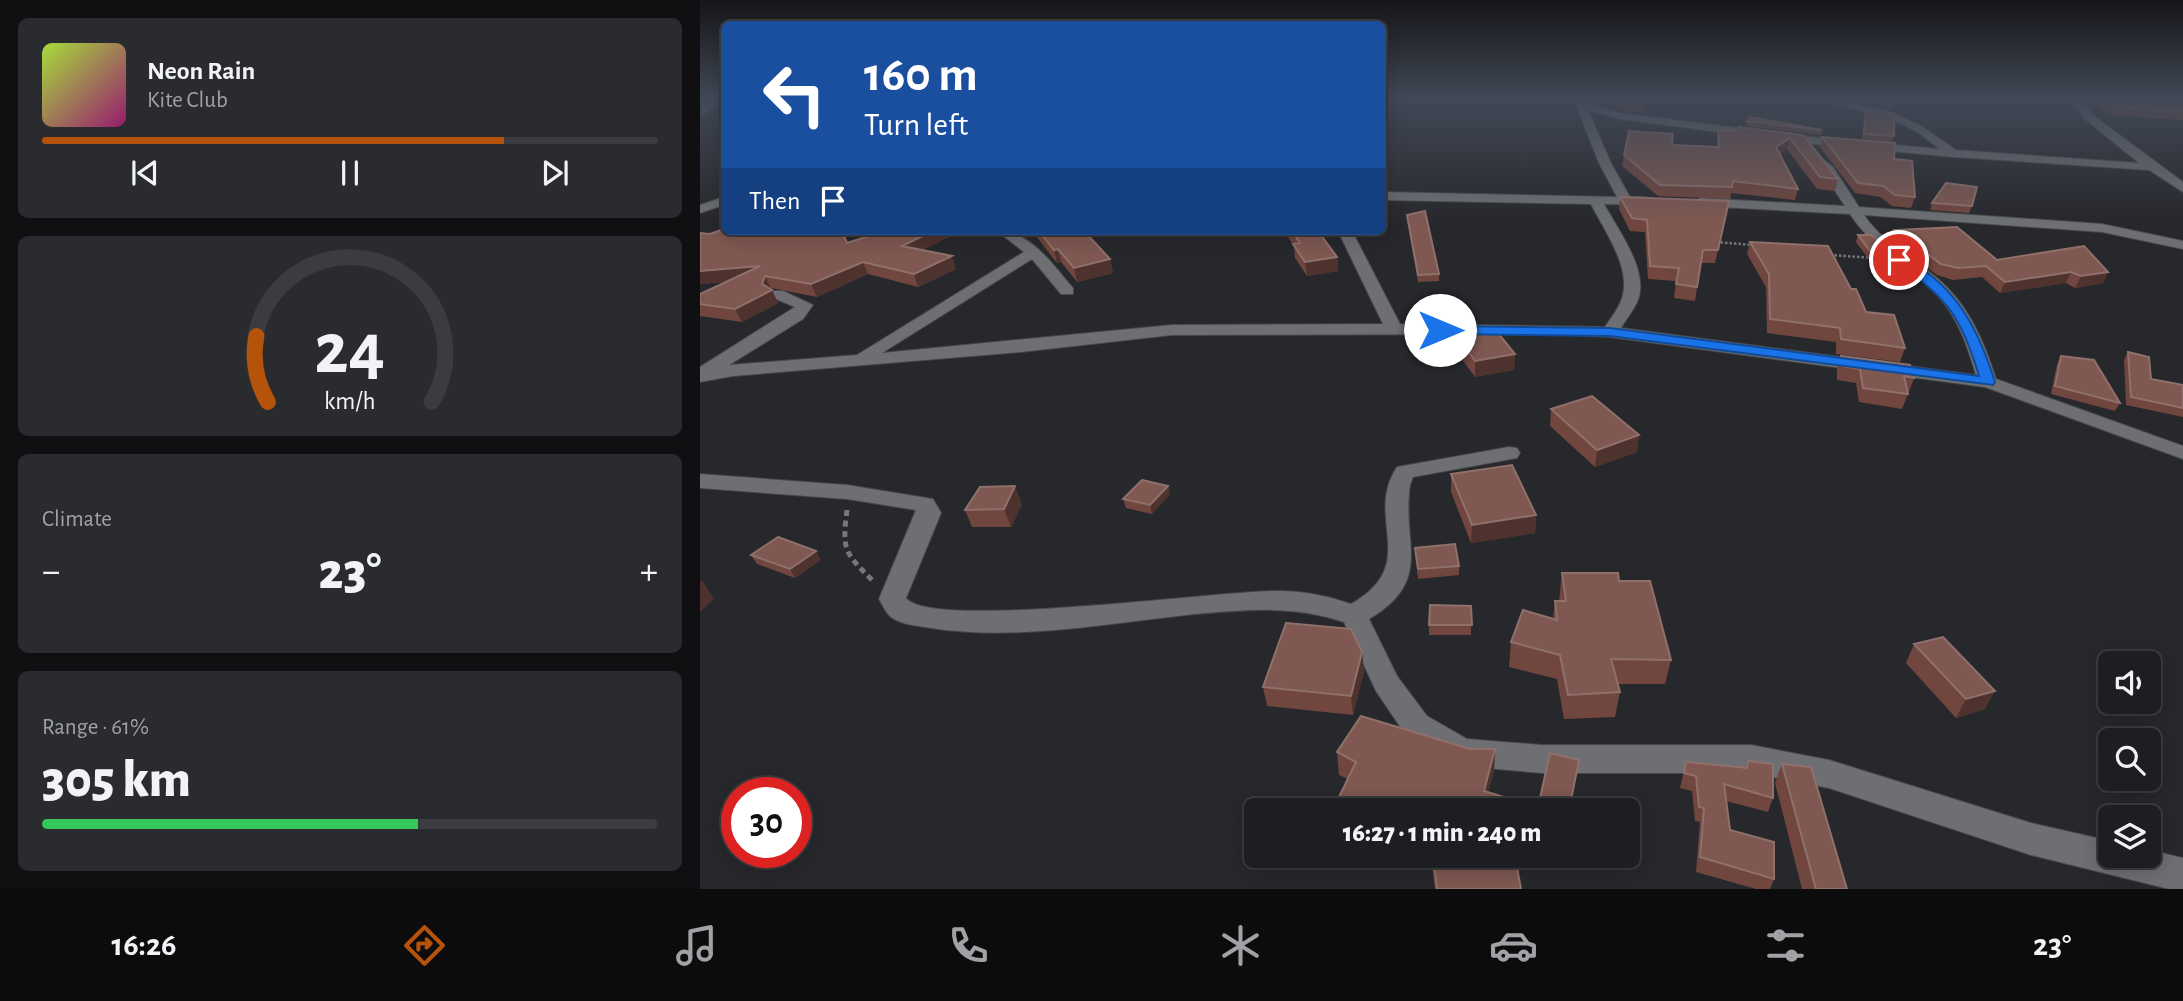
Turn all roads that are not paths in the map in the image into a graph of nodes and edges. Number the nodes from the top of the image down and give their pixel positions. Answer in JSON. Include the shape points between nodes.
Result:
{"nodes":[{"id":1,"x":1595,"y":139,"type":"edge"},
{"id":2,"x":1805,"y":139,"type":"edge"},
{"id":3,"x":1810,"y":139,"type":"edge"},
{"id":4,"x":1934,"y":139,"type":"edge"},
{"id":5,"x":2117,"y":139,"type":"edge"},
{"id":6,"x":1954,"y":154,"type":"junction"},
{"id":7,"x":2152,"y":167,"type":"junction"},
{"id":8,"x":2183,"y":169,"type":"edge"},
{"id":9,"x":2183,"y":188,"type":"edge"},
{"id":10,"x":1386,"y":196,"type":"edge"},
{"id":11,"x":1596,"y":201,"type":"junction"},
{"id":12,"x":1626,"y":201,"type":"junction"},
{"id":13,"x":1666,"y":201,"type":"edge"},
{"id":14,"x":721,"y":202,"type":"edge"},
{"id":15,"x":1688,"y":202,"type":"edge"},
{"id":16,"x":700,"y":209,"type":"edge"},
{"id":17,"x":1855,"y":210,"type":"junction"},
{"id":18,"x":1010,"y":235,"type":"edge"},
{"id":19,"x":1347,"y":235,"type":"edge"},
{"id":20,"x":2183,"y":245,"type":"edge"},
{"id":21,"x":1034,"y":252,"type":"junction"},
{"id":22,"x":1067,"y":291,"type":"dead end"},
{"id":23,"x":777,"y":294,"type":"dead end"},
{"id":24,"x":1394,"y":330,"type":"junction"},
{"id":25,"x":1610,"y":332,"type":"junction"},
{"id":26,"x":862,"y":358,"type":"junction"},
{"id":27,"x":701,"y":375,"type":"edge"},
{"id":28,"x":1988,"y":382,"type":"junction"},
{"id":29,"x":1509,"y":453,"type":"dead end"},
{"id":30,"x":2183,"y":453,"type":"edge"},
{"id":31,"x":700,"y":481,"type":"edge"},
{"id":32,"x":1354,"y":615,"type":"junction"},
{"id":33,"x":2183,"y":875,"type":"edge"}],
"edges":[{"from":1,"to":12,"type":"street"},
{"from":2,"to":17,"type":"street"},
{"from":3,"to":6,"type":"street"},
{"from":4,"to":6,"type":"street"},
{"from":5,"to":7,"type":"street"},
{"from":6,"to":7,"type":"street"},
{"from":7,"to":8,"type":"street"},
{"from":7,"to":9,"type":"street"},
{"from":10,"to":11,"type":"street"},
{"from":11,"to":12,"type":"street"},
{"from":11,"to":25,"type":"street","via":[[1633,284]]},
{"from":12,"to":13,"type":"street"},
{"from":14,"to":16,"type":"street"},
{"from":15,"to":17,"type":"street"},
{"from":17,"to":20,"type":"street","via":[[2124,230]]},
{"from":17,"to":28,"type":"street","via":[[1874,237],[1953,302],[1977,346]]},
{"from":18,"to":21,"type":"street"},
{"from":19,"to":24,"type":"street"},
{"from":21,"to":22,"type":"street"},
{"from":21,"to":26,"type":"street"},
{"from":23,"to":27,"type":"street","via":[[805,305],[797,315]]},
{"from":24,"to":25,"type":"street"},
{"from":24,"to":26,"type":"street","via":[[1172,330]]},
{"from":25,"to":28,"type":"street"},
{"from":26,"to":27,"type":"street"},
{"from":28,"to":30,"type":"street"},
{"from":29,"to":32,"type":"street","via":[[1405,472],[1396,485],[1400,567],[1395,586],[1376,604]]},
{"from":31,"to":32,"type":"street","via":[[847,492],[925,504],[929,513],[892,599],[900,610],[951,621],[1032,621],[1281,600],[1324,605]]},
{"from":32,"to":33,"type":"street","via":[[1386,683],[1416,725],[1462,752],[1542,759],[1751,759],[1829,774],[2031,839]]}]}
